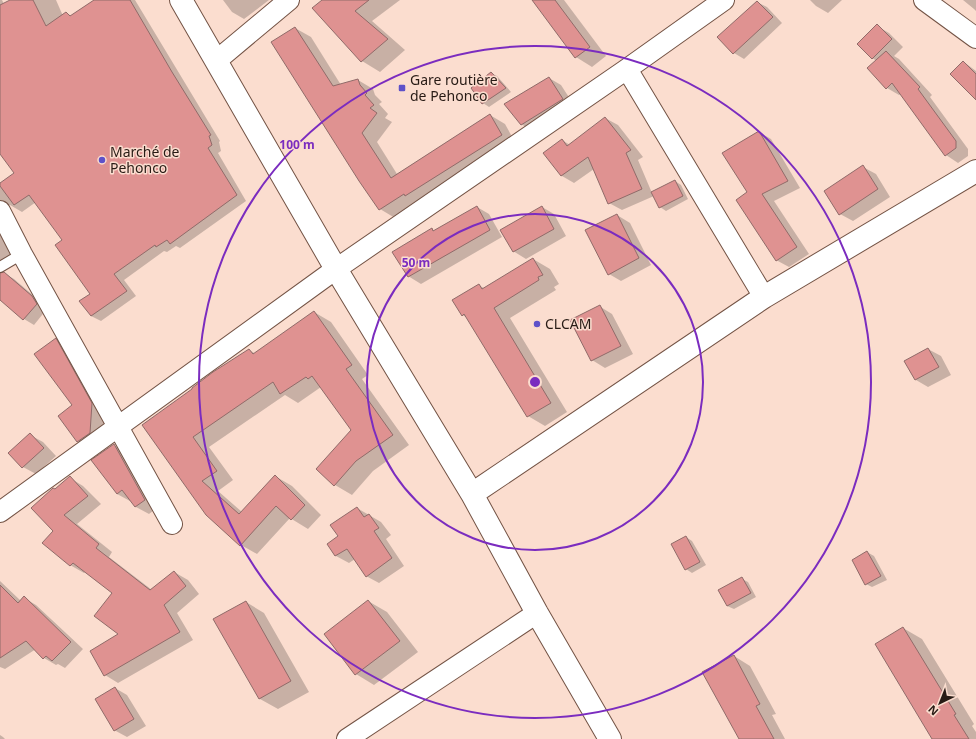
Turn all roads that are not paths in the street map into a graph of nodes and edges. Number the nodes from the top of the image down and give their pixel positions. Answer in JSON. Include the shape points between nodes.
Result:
{"nodes":[{"id":1,"x":181,"y":0,"type":"edge"},
{"id":2,"x":289,"y":0,"type":"edge"},
{"id":3,"x":724,"y":0,"type":"edge"},
{"id":4,"x":924,"y":0,"type":"edge"},
{"id":5,"x":976,"y":38,"type":"edge"},
{"id":6,"x":216,"y":62,"type":"junction"},
{"id":7,"x":627,"y":69,"type":"junction"},
{"id":8,"x":976,"y":171,"type":"edge"},
{"id":9,"x":0,"y":211,"type":"edge"},
{"id":10,"x":22,"y":254,"type":"junction"},
{"id":11,"x":0,"y":267,"type":"edge"},
{"id":12,"x":336,"y":269,"type":"junction"},
{"id":13,"x":764,"y":298,"type":"junction"},
{"id":14,"x":118,"y":427,"type":"junction"},
{"id":15,"x":472,"y":494,"type":"junction"},
{"id":16,"x":0,"y":512,"type":"edge"},
{"id":17,"x":172,"y":524,"type":"dead end"},
{"id":18,"x":537,"y":613,"type":"junction"},
{"id":19,"x":347,"y":739,"type":"edge"},
{"id":20,"x":610,"y":739,"type":"edge"}],
"edges":[{"from":1,"to":6,"type":"main road"},
{"from":2,"to":6,"type":"street"},
{"from":3,"to":7,"type":"street"},
{"from":4,"to":5,"type":"street"},
{"from":6,"to":12,"type":"main road"},
{"from":7,"to":12,"type":"street"},
{"from":7,"to":13,"type":"street"},
{"from":8,"to":13,"type":"main road"},
{"from":9,"to":10,"type":"street"},
{"from":10,"to":11,"type":"lane"},
{"from":10,"to":14,"type":"street"},
{"from":12,"to":14,"type":"street"},
{"from":12,"to":15,"type":"main road"},
{"from":13,"to":15,"type":"main road"},
{"from":14,"to":16,"type":"street"},
{"from":14,"to":17,"type":"street"},
{"from":15,"to":18,"type":"main road"},
{"from":18,"to":19,"type":"street"},
{"from":18,"to":20,"type":"main road"}]}
